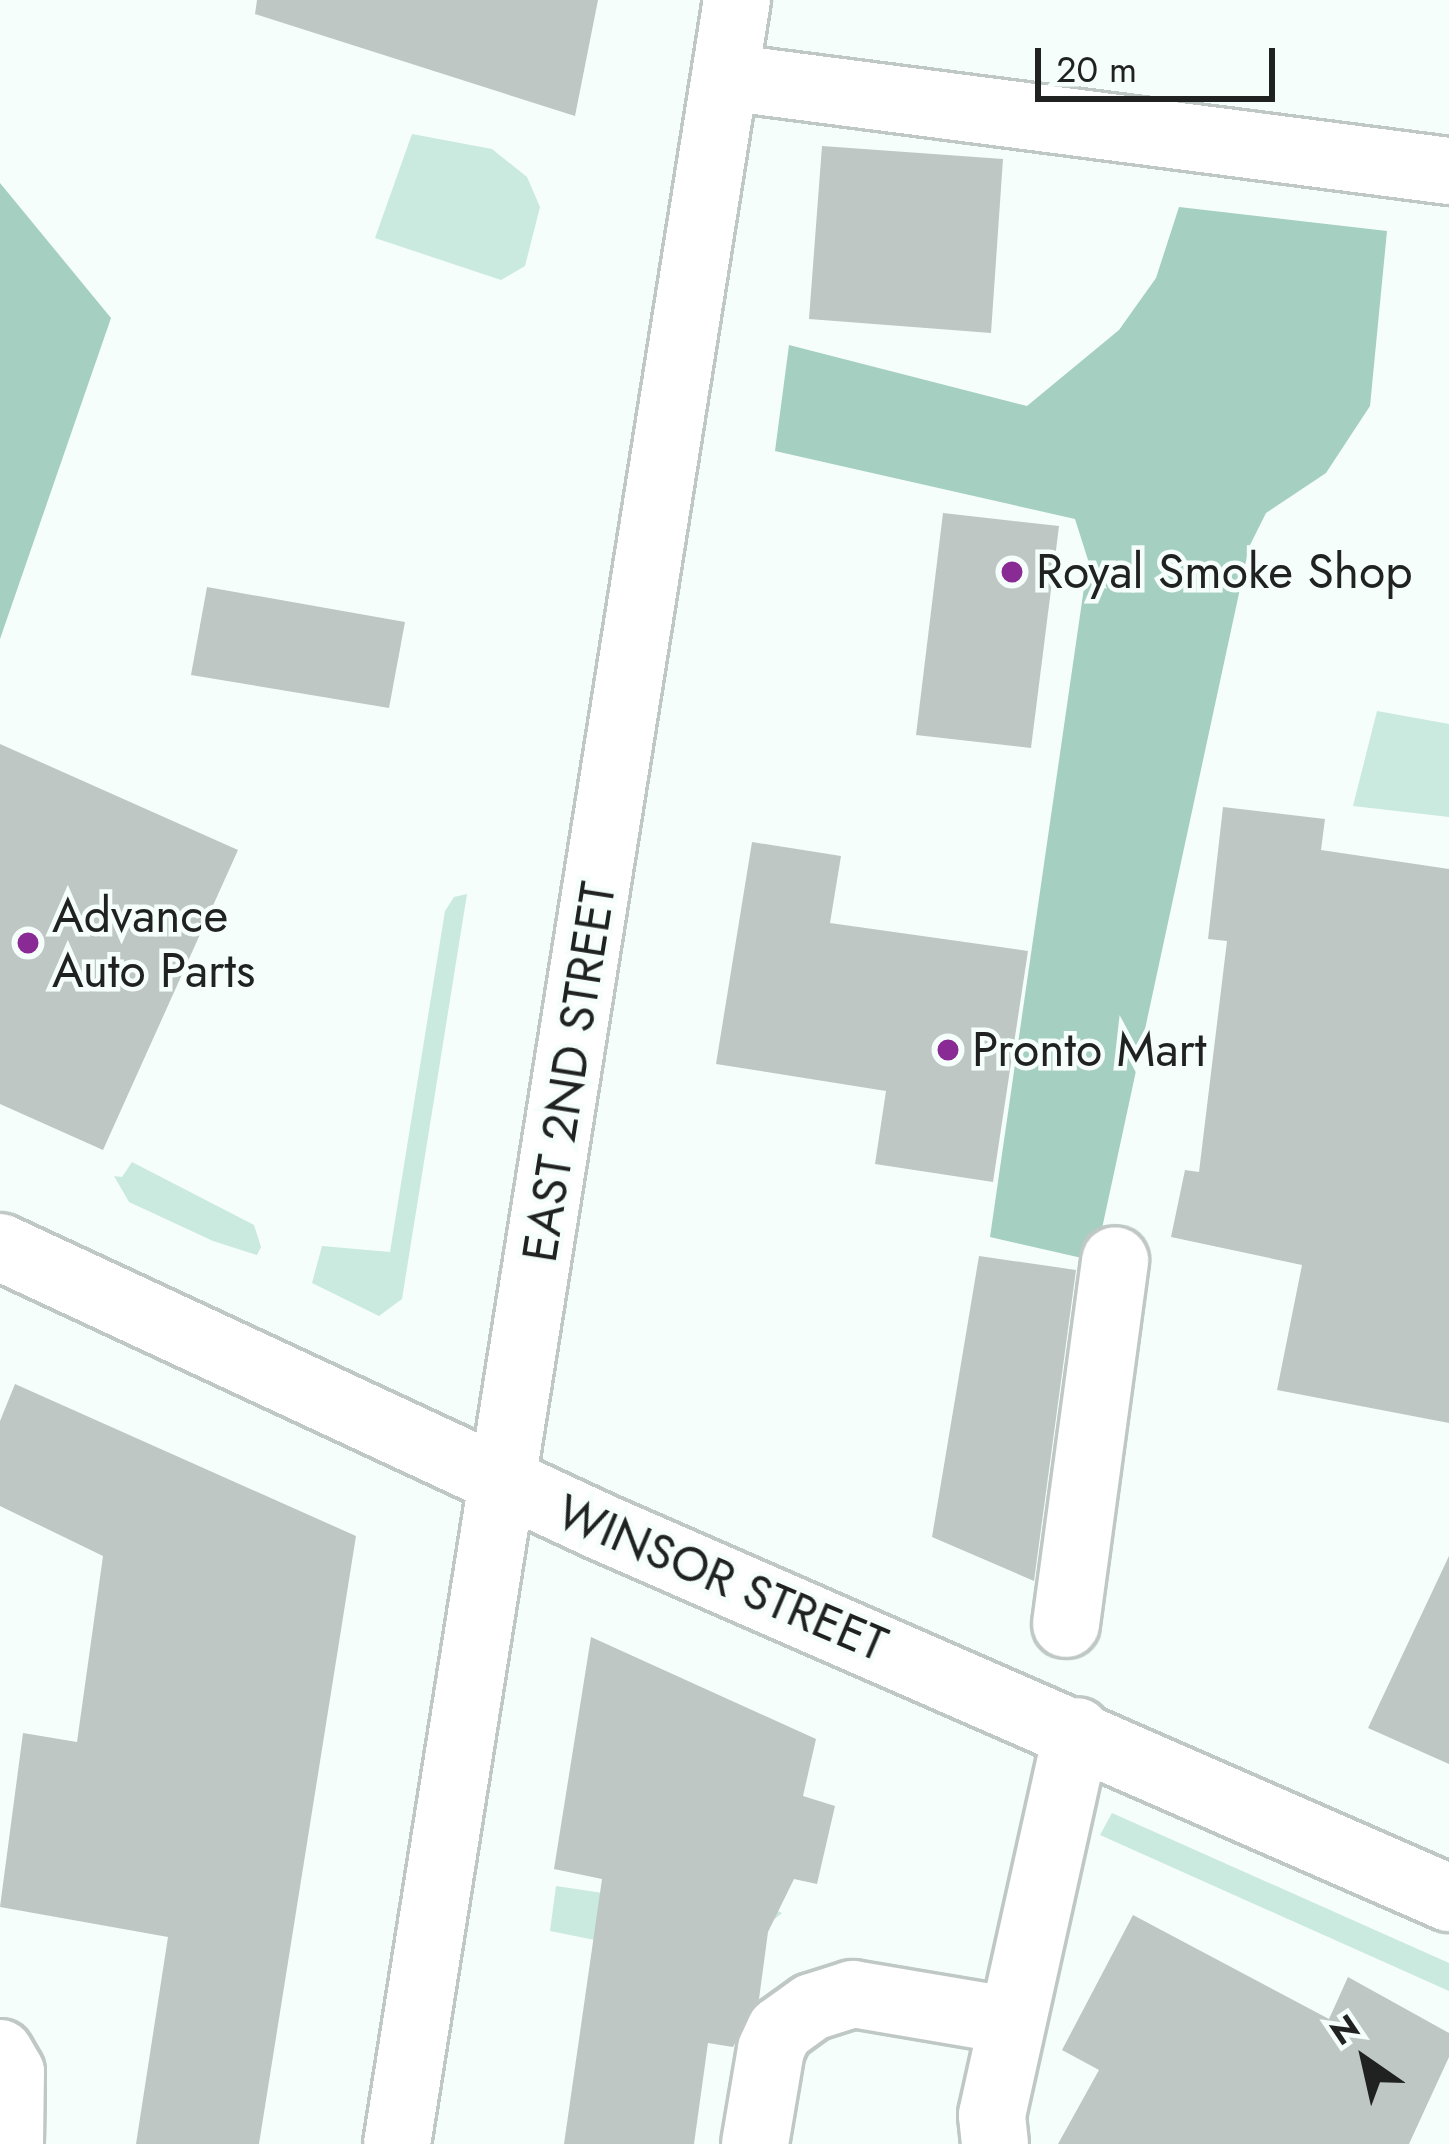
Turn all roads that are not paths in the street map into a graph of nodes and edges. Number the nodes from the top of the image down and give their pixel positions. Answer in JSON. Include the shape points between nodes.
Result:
{"nodes":[{"id":1,"x":736,"y":0,"type":"edge"},
{"id":2,"x":725,"y":77,"type":"junction"},
{"id":3,"x":1449,"y":171,"type":"edge"},
{"id":4,"x":0,"y":1246,"type":"edge"},
{"id":5,"x":1115,"y":1260,"type":"dead end"},
{"id":6,"x":504,"y":1482,"type":"junction"},
{"id":7,"x":1066,"y":1624,"type":"dead end"},
{"id":8,"x":1078,"y":1731,"type":"junction"},
{"id":9,"x":1449,"y":1898,"type":"edge"},
{"id":10,"x":1012,"y":2021,"type":"junction"},
{"id":11,"x":0,"y":2053,"type":"edge"},
{"id":12,"x":10,"y":2144,"type":"edge"},
{"id":13,"x":397,"y":2144,"type":"edge"},
{"id":14,"x":754,"y":2144,"type":"edge"},
{"id":15,"x":995,"y":2144,"type":"edge"}],
"edges":[{"from":1,"to":2,"type":"street","name":"EAST 2ND STREET"},
{"from":2,"to":3,"type":"street"},
{"from":2,"to":6,"type":"street","name":"EAST 2ND STREET"},
{"from":4,"to":6,"type":"street","name":"WINSOR STREET"},
{"from":5,"to":7,"type":"street"},
{"from":6,"to":8,"type":"street","name":"WINSOR STREET"},
{"from":6,"to":13,"type":"street","name":"EAST 2ND STREET"},
{"from":8,"to":9,"type":"street","name":"WINSOR STREET"},
{"from":8,"to":10,"type":"street"},
{"from":10,"to":14,"type":"street","via":[[853,1994],[812,2007],[780,2030],[771,2049]]},
{"from":10,"to":15,"type":"street","via":[[992,2115]]},
{"from":11,"to":12,"type":"street","via":[[11,2072]]}]}
